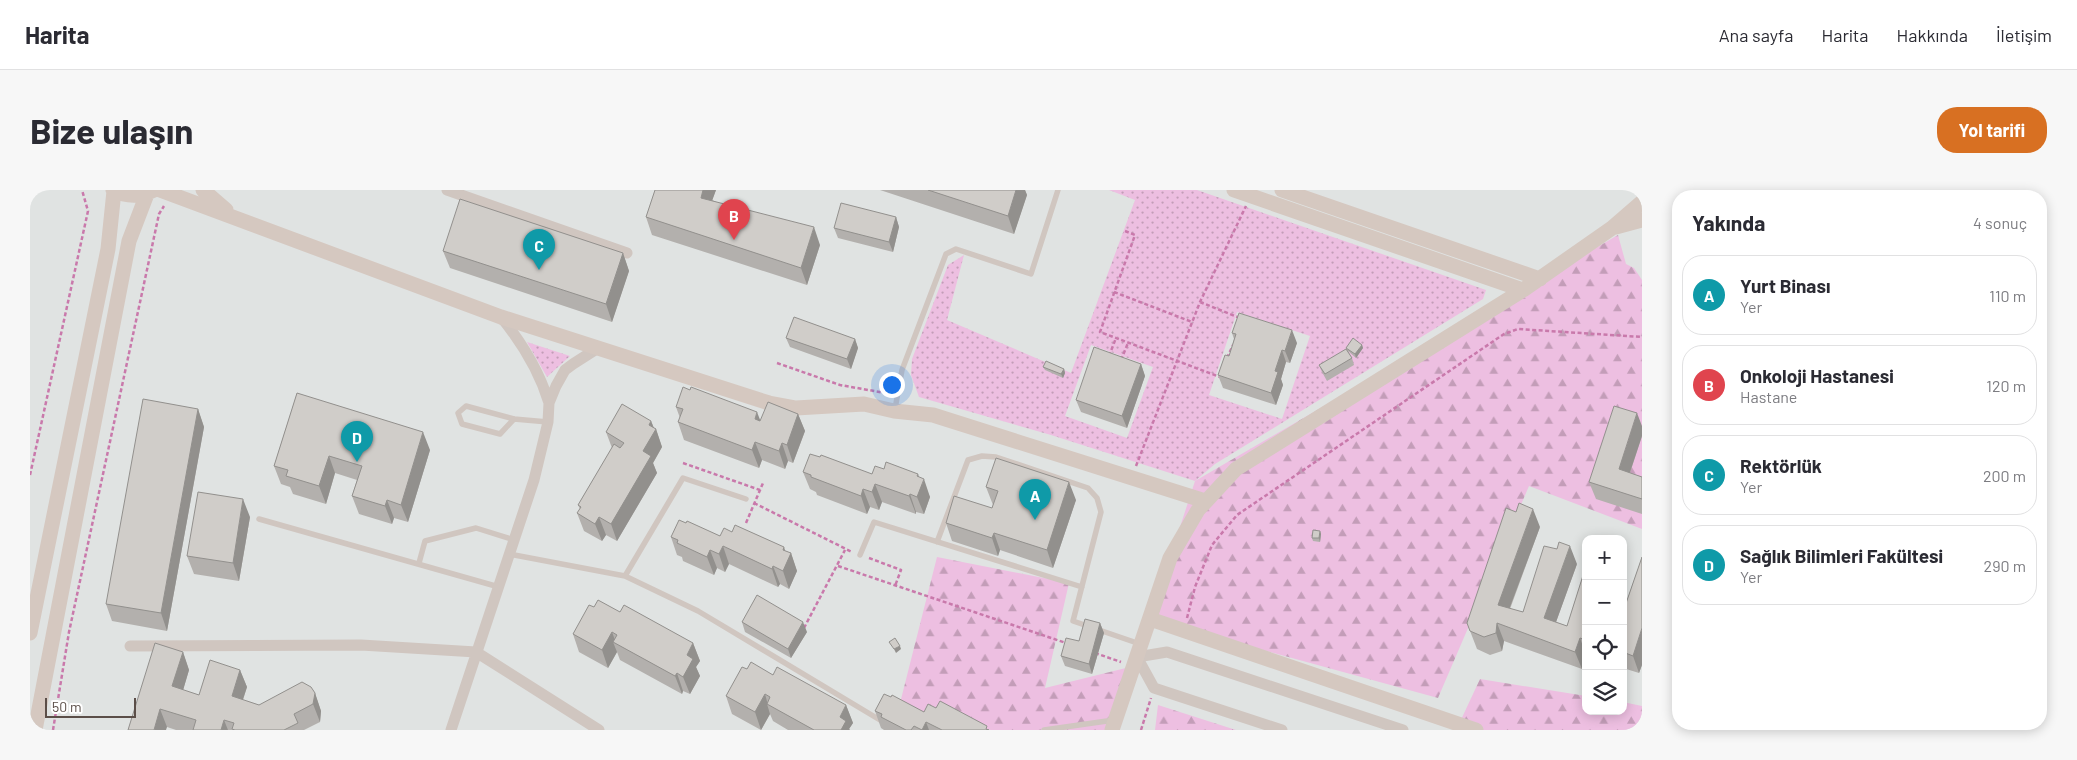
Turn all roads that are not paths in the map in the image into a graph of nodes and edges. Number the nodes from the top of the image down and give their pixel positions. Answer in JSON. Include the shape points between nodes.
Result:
{"nodes":[{"id":1,"x":114,"y":190,"type":"edge"},
{"id":2,"x":203,"y":190,"type":"edge"},
{"id":3,"x":447,"y":190,"type":"edge"},
{"id":4,"x":1234,"y":190,"type":"edge"},
{"id":5,"x":1282,"y":190,"type":"edge"},
{"id":6,"x":1639,"y":190,"type":"edge"},
{"id":7,"x":1057,"y":191,"type":"edge"},
{"id":8,"x":158,"y":192,"type":"edge"},
{"id":9,"x":1642,"y":202,"type":"edge"},
{"id":10,"x":1642,"y":215,"type":"edge"},
{"id":11,"x":235,"y":218,"type":"junction"},
{"id":12,"x":1642,"y":220,"type":"edge"},
{"id":13,"x":1612,"y":228,"type":"junction"},
{"id":14,"x":627,"y":252,"type":"dead end"},
{"id":15,"x":1540,"y":279,"type":"junction"},
{"id":16,"x":1523,"y":290,"type":"junction"},
{"id":17,"x":501,"y":317,"type":"junction"},
{"id":18,"x":598,"y":348,"type":"junction"},
{"id":19,"x":549,"y":403,"type":"junction"},
{"id":20,"x":894,"y":412,"type":"junction"},
{"id":21,"x":514,"y":419,"type":"junction"},
{"id":22,"x":548,"y":422,"type":"junction"},
{"id":23,"x":746,"y":499,"type":"road end"},
{"id":24,"x":1205,"y":501,"type":"junction"},
{"id":25,"x":259,"y":519,"type":"dead end"},
{"id":26,"x":514,"y":540,"type":"junction"},
{"id":27,"x":937,"y":542,"type":"junction"},
{"id":28,"x":510,"y":554,"type":"junction"},
{"id":29,"x":860,"y":555,"type":"road end"},
{"id":30,"x":419,"y":563,"type":"junction"},
{"id":31,"x":625,"y":576,"type":"junction"},
{"id":32,"x":498,"y":586,"type":"junction"},
{"id":33,"x":1082,"y":587,"type":"junction"},
{"id":34,"x":1150,"y":619,"type":"junction"},
{"id":35,"x":30,"y":633,"type":"edge"},
{"id":36,"x":130,"y":646,"type":"dead end"},
{"id":37,"x":476,"y":652,"type":"junction"},
{"id":38,"x":1137,"y":656,"type":"junction"},
{"id":39,"x":880,"y":720,"type":"edge"},
{"id":40,"x":1114,"y":725,"type":"edge"},
{"id":41,"x":34,"y":730,"type":"edge"},
{"id":42,"x":451,"y":730,"type":"edge"},
{"id":43,"x":599,"y":730,"type":"edge"},
{"id":44,"x":1044,"y":730,"type":"edge"},
{"id":45,"x":1282,"y":730,"type":"edge"},
{"id":46,"x":1403,"y":730,"type":"edge"},
{"id":47,"x":1476,"y":730,"type":"edge"}],
"edges":[{"from":1,"to":8,"type":"street","via":[[136,196]]},
{"from":1,"to":35,"type":"street","via":[[108,249]]},
{"from":2,"to":11,"type":"street"},
{"from":3,"to":14,"type":"street"},
{"from":4,"to":16,"type":"street"},
{"from":5,"to":15,"type":"street"},
{"from":6,"to":13,"type":"street"},
{"from":7,"to":20,"type":"lane","via":[[1031,274],[956,249],[946,254],[902,370]]},
{"from":8,"to":11,"type":"street"},
{"from":8,"to":41,"type":"street","via":[[129,241]]},
{"from":9,"to":13,"type":"street"},
{"from":10,"to":13,"type":"street"},
{"from":11,"to":17,"type":"street"},
{"from":12,"to":13,"type":"street"},
{"from":13,"to":15,"type":"street"},
{"from":15,"to":16,"type":"street"},
{"from":16,"to":24,"type":"street","via":[[1236,469]]},
{"from":17,"to":18,"type":"street"},
{"from":17,"to":19,"type":"street","via":[[530,358]]},
{"from":18,"to":19,"type":"street","via":[[566,370]]},
{"from":18,"to":20,"type":"street","via":[[782,407],[864,404]]},
{"from":19,"to":22,"type":"street"},
{"from":20,"to":24,"type":"street","via":[[933,415]]},
{"from":21,"to":21,"type":"lane","via":[[466,406],[458,413],[462,424],[500,434]]},
{"from":21,"to":22,"type":"lane"},
{"from":22,"to":26,"type":"street","via":[[534,480]]},
{"from":23,"to":31,"type":"lane","via":[[683,478]]},
{"from":24,"to":34,"type":"street","via":[[1170,558]]},
{"from":25,"to":30,"type":"lane"},
{"from":26,"to":28,"type":"street"},
{"from":26,"to":30,"type":"lane","via":[[476,528],[425,541]]},
{"from":27,"to":29,"type":"lane","via":[[874,522]]},
{"from":27,"to":33,"type":"lane"},
{"from":27,"to":33,"type":"lane","via":[[968,460],[996,457],[1088,488],[1097,498],[1101,512]]},
{"from":28,"to":31,"type":"lane"},
{"from":28,"to":32,"type":"street"},
{"from":30,"to":32,"type":"lane"},
{"from":31,"to":39,"type":"lane","via":[[698,611]]},
{"from":32,"to":37,"type":"street"},
{"from":33,"to":38,"type":"lane","via":[[1072,621]]},
{"from":34,"to":38,"type":"street"},
{"from":34,"to":47,"type":"street"},
{"from":36,"to":37,"type":"street","via":[[361,645]]},
{"from":37,"to":42,"type":"street"},
{"from":37,"to":43,"type":"street"},
{"from":38,"to":40,"type":"street"},
{"from":38,"to":45,"type":"street","via":[[1154,688]]},
{"from":38,"to":46,"type":"street","via":[[1167,652]]},
{"from":40,"to":44,"type":"lane"}]}
